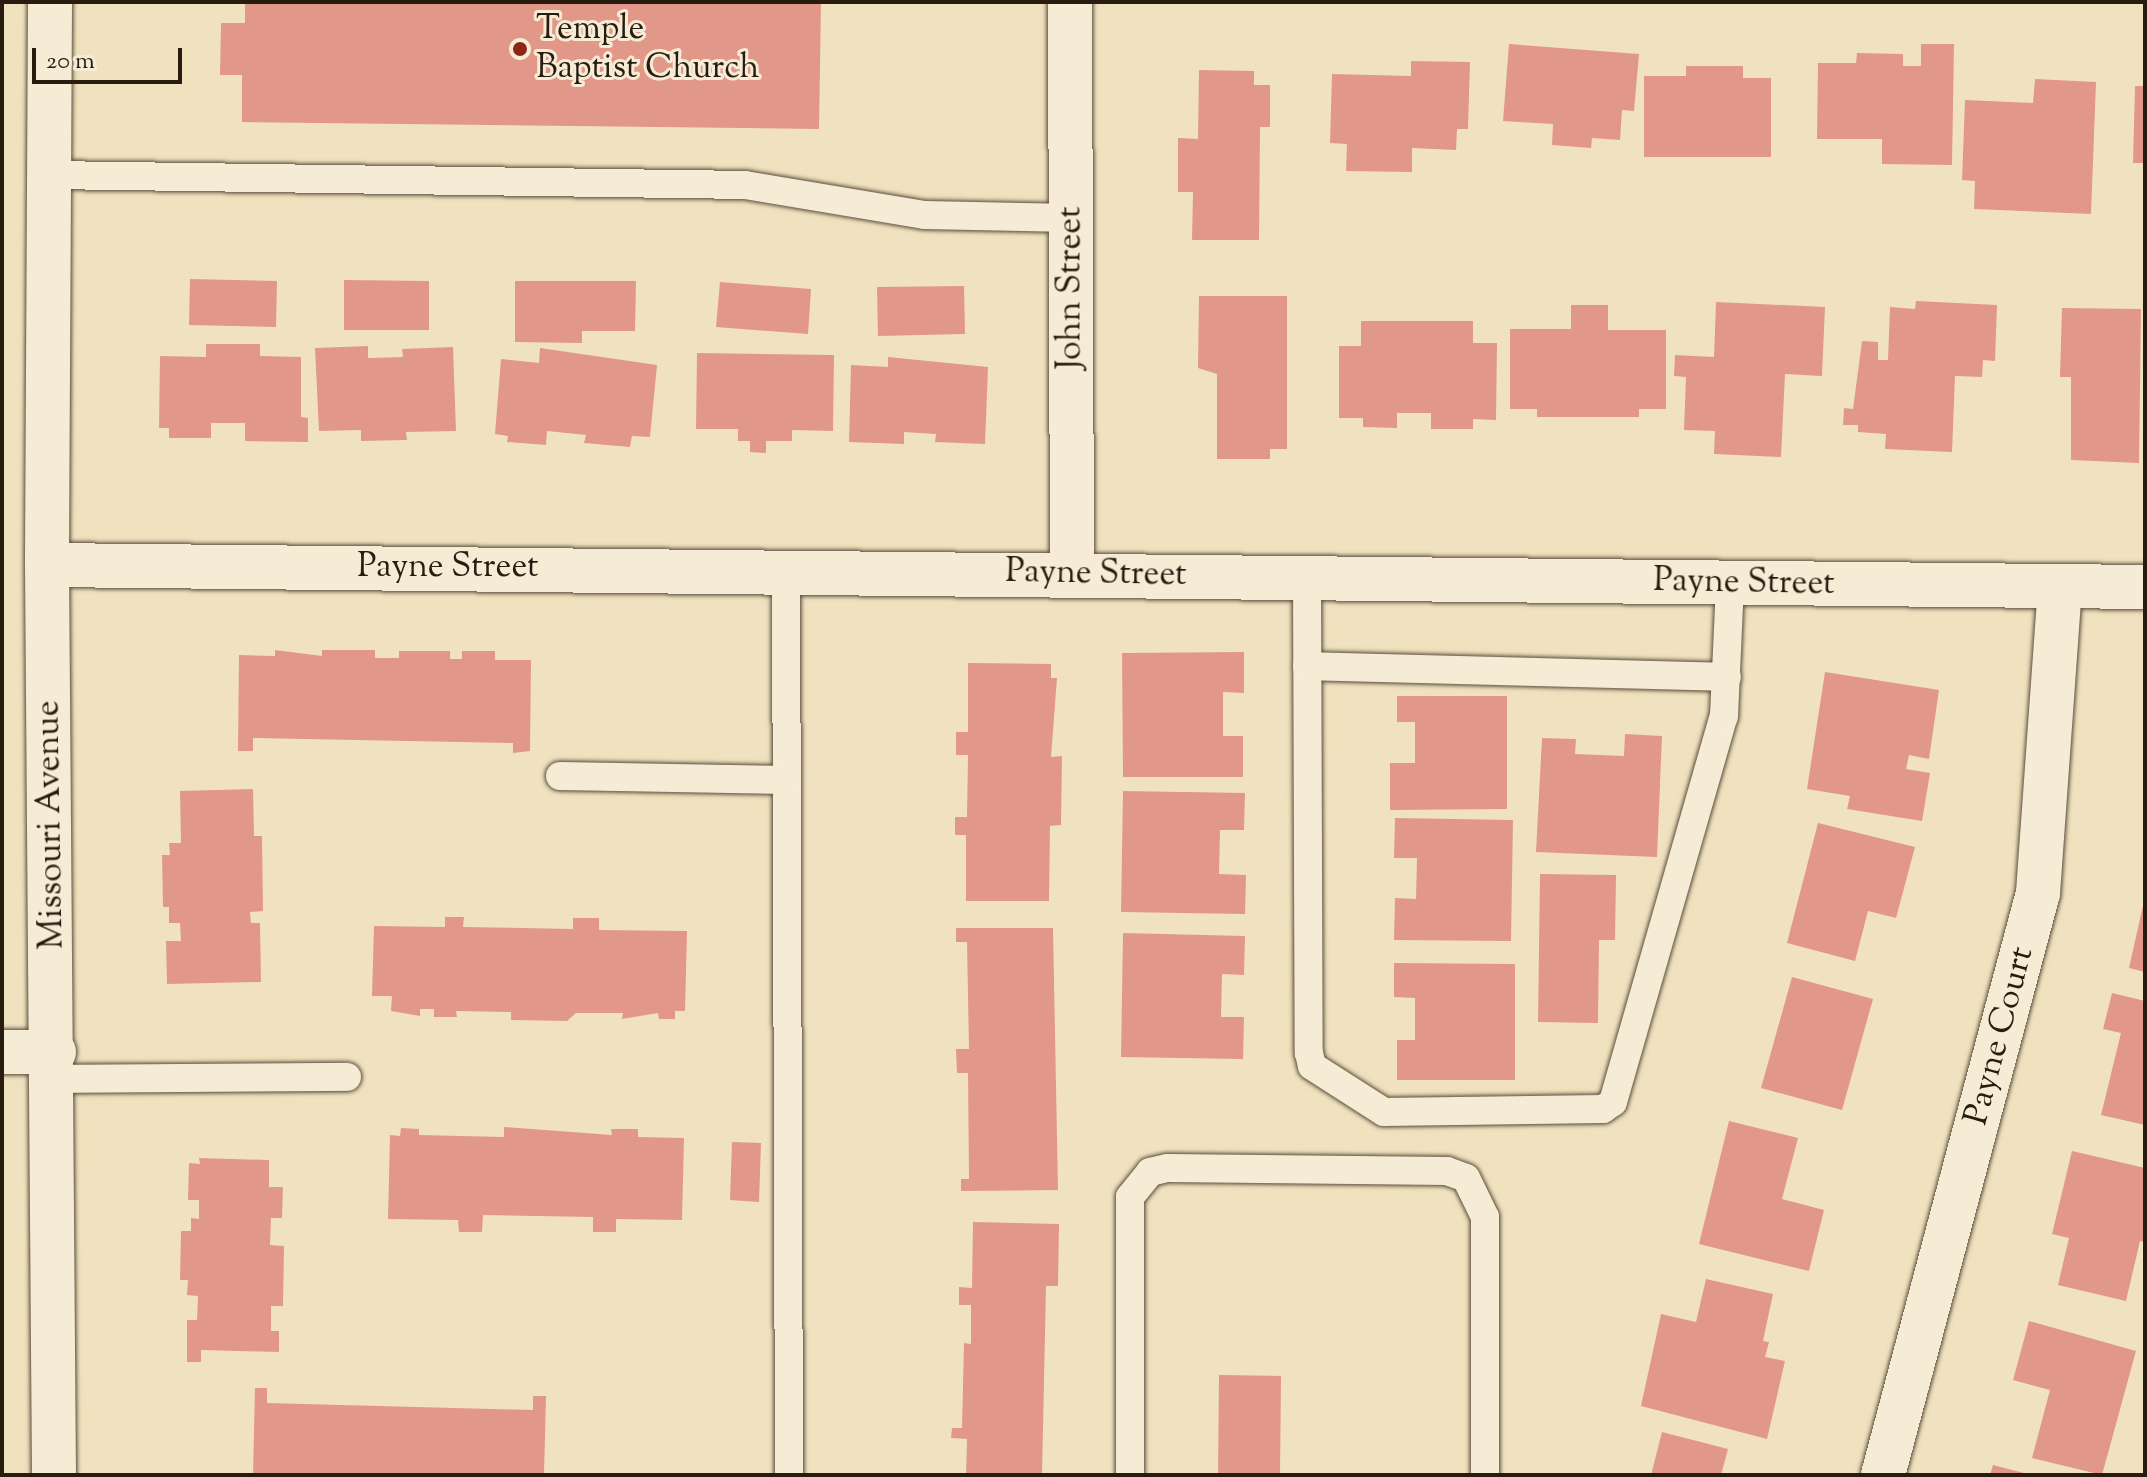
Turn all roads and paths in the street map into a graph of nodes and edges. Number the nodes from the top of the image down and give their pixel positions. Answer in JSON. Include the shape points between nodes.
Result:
{"nodes":[{"id":1,"x":50,"y":2,"type":"edge"},
{"id":2,"x":1070,"y":2,"type":"edge"},
{"id":3,"x":50,"y":175,"type":"junction"},
{"id":4,"x":1071,"y":218,"type":"junction"},
{"id":5,"x":47,"y":565,"type":"junction"},
{"id":6,"x":786,"y":571,"type":"junction"},
{"id":7,"x":1072,"y":574,"type":"junction"},
{"id":8,"x":1307,"y":577,"type":"junction"},
{"id":9,"x":1730,"y":582,"type":"junction"},
{"id":10,"x":2060,"y":587,"type":"junction"},
{"id":11,"x":2145,"y":587,"type":"edge"},
{"id":12,"x":1307,"y":666,"type":"junction"},
{"id":13,"x":1727,"y":677,"type":"junction"},
{"id":14,"x":560,"y":776,"type":"dead end"},
{"id":15,"x":787,"y":780,"type":"junction"},
{"id":16,"x":2,"y":1052,"type":"edge"},
{"id":17,"x":54,"y":1065,"type":"junction"},
{"id":18,"x":347,"y":1077,"type":"dead end"},
{"id":19,"x":54,"y":1475,"type":"edge"},
{"id":20,"x":789,"y":1475,"type":"edge"},
{"id":21,"x":1130,"y":1475,"type":"edge"},
{"id":22,"x":1485,"y":1475,"type":"edge"},
{"id":23,"x":1883,"y":1475,"type":"edge"}],
"edges":[{"from":1,"to":3,"type":"street","name":"Missouri Avenue"},
{"from":2,"to":4,"type":"street","name":"John Street"},
{"from":3,"to":4,"type":"lane","via":[[745,185],[925,215]]},
{"from":3,"to":5,"type":"street","name":"Missouri Avenue"},
{"from":4,"to":7,"type":"street","name":"John Street"},
{"from":5,"to":6,"type":"street","name":"Payne Street"},
{"from":5,"to":17,"type":"street","name":"Missouri Avenue"},
{"from":6,"to":7,"type":"street","name":"Payne Street"},
{"from":6,"to":15,"type":"lane"},
{"from":7,"to":8,"type":"street","name":"Payne Street"},
{"from":8,"to":9,"type":"street","name":"Payne Street"},
{"from":8,"to":12,"type":"lane"},
{"from":9,"to":10,"type":"street","name":"Payne Street"},
{"from":9,"to":13,"type":"lane"},
{"from":10,"to":11,"type":"street","name":"Payne Street"},
{"from":10,"to":23,"type":"street","name":"Payne Court","via":[[2038,893]]},
{"from":12,"to":13,"type":"lane"},
{"from":12,"to":13,"type":"lane","via":[[1309,1053],[1312,1066],[1384,1112],[1603,1109],[1613,1102],[1724,716]]},
{"from":14,"to":15,"type":"lane"},
{"from":15,"to":20,"type":"lane"},
{"from":16,"to":17,"type":"street"},
{"from":17,"to":18,"type":"lane"},
{"from":17,"to":19,"type":"street","name":"Missouri Avenue"},
{"from":21,"to":22,"type":"lane","via":[[1130,1197],[1150,1172],[1168,1168],[1447,1171],[1466,1178],[1485,1217]]}]}
